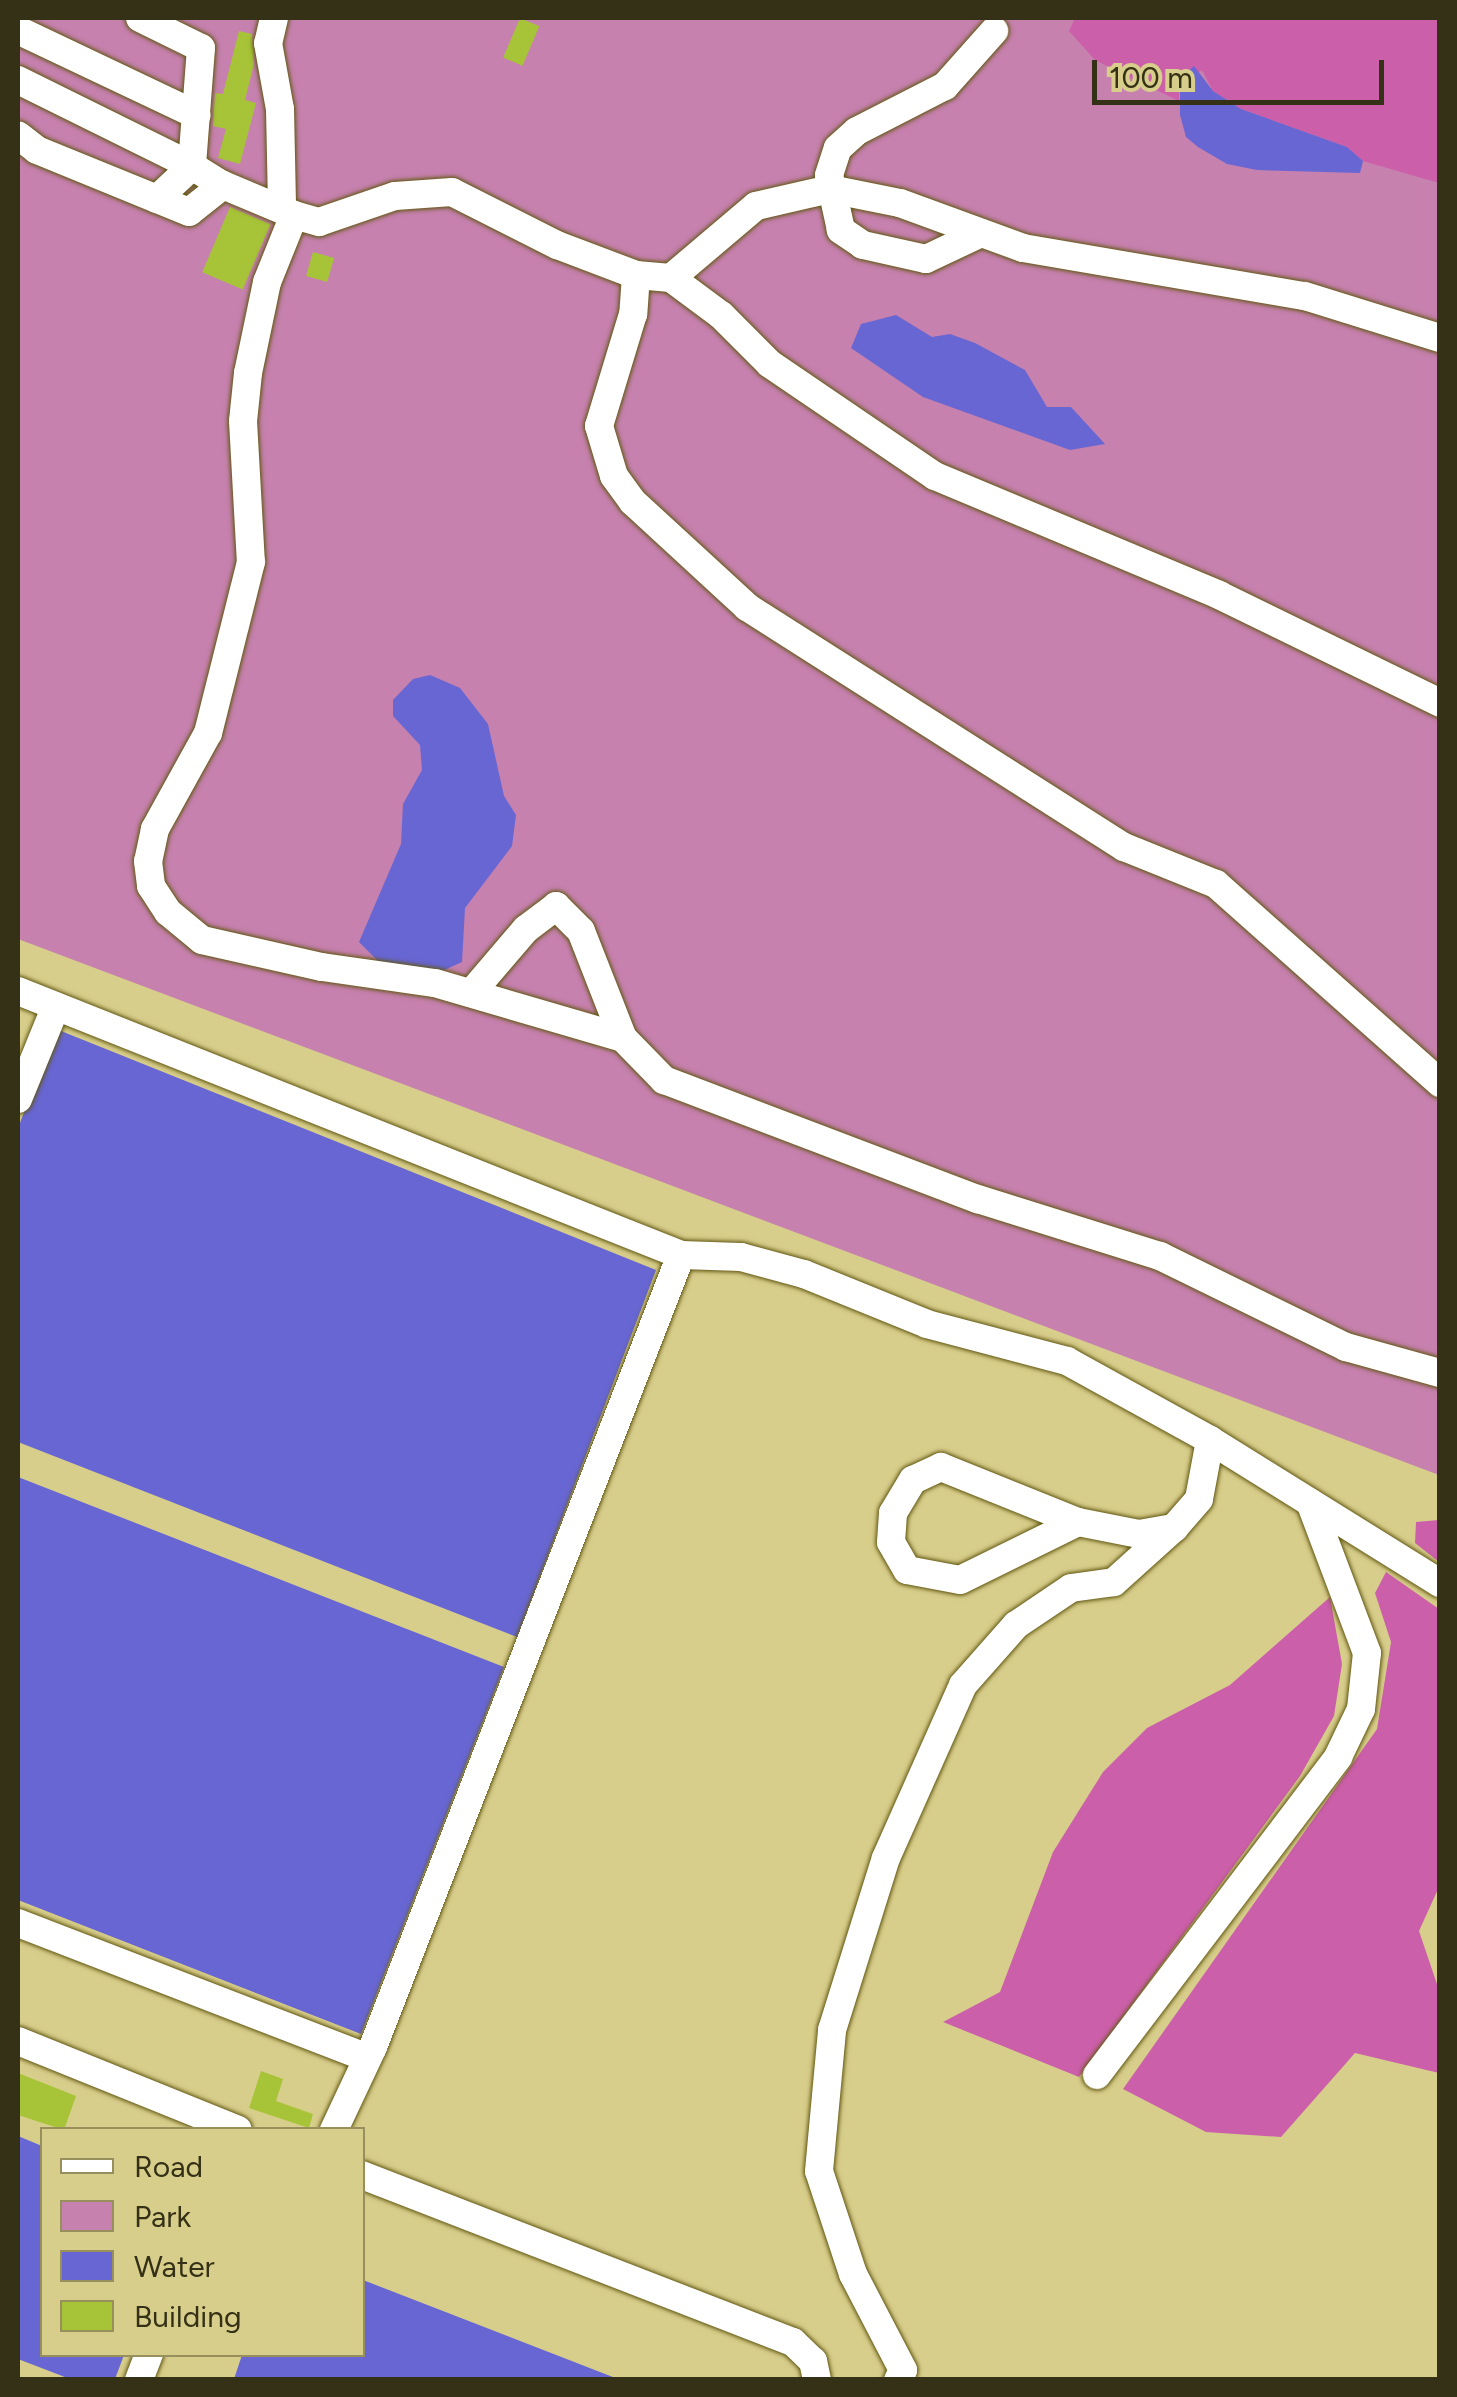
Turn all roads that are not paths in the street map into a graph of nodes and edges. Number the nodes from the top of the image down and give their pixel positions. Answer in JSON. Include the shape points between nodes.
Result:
{"nodes":[{"id":1,"x":140,"y":18,"type":"edge"},
{"id":2,"x":274,"y":18,"type":"edge"},
{"id":3,"x":994,"y":31,"type":"dead end"},
{"id":4,"x":26,"y":32,"type":"edge"},
{"id":5,"x":18,"y":80,"type":"edge"},
{"id":6,"x":197,"y":116,"type":"junction"},
{"id":7,"x":18,"y":136,"type":"edge"},
{"id":8,"x":192,"y":166,"type":"junction"},
{"id":9,"x":223,"y":185,"type":"junction"},
{"id":10,"x":830,"y":189,"type":"junction"},
{"id":11,"x":157,"y":198,"type":"junction"},
{"id":12,"x":288,"y":211,"type":"junction"},
{"id":13,"x":981,"y":233,"type":"junction"},
{"id":14,"x":636,"y":275,"type":"junction"},
{"id":15,"x":671,"y":278,"type":"junction"},
{"id":16,"x":1440,"y":338,"type":"edge"},
{"id":17,"x":1440,"y":703,"type":"edge"},
{"id":18,"x":18,"y":991,"type":"edge"},
{"id":19,"x":472,"y":992,"type":"junction"},
{"id":20,"x":56,"y":1006,"type":"junction"},
{"id":21,"x":623,"y":1038,"type":"junction"},
{"id":22,"x":1440,"y":1082,"type":"edge"},
{"id":23,"x":18,"y":1099,"type":"edge"},
{"id":24,"x":682,"y":1254,"type":"junction"},
{"id":25,"x":1440,"y":1373,"type":"edge"},
{"id":26,"x":1210,"y":1440,"type":"junction"},
{"id":27,"x":1310,"y":1502,"type":"junction"},
{"id":28,"x":1078,"y":1522,"type":"junction"},
{"id":29,"x":1174,"y":1528,"type":"junction"},
{"id":30,"x":1440,"y":1583,"type":"edge"},
{"id":31,"x":18,"y":1923,"type":"edge"},
{"id":32,"x":18,"y":2041,"type":"edge"},
{"id":33,"x":367,"y":2058,"type":"junction"},
{"id":34,"x":1098,"y":2075,"type":"dead end"},
{"id":35,"x":235,"y":2127,"type":"edge"},
{"id":36,"x":335,"y":2127,"type":"edge"},
{"id":37,"x":365,"y":2177,"type":"edge"},
{"id":38,"x":817,"y":2380,"type":"edge"},
{"id":39,"x":898,"y":2380,"type":"edge"}],
"edges":[{"from":1,"to":6,"type":"lane","via":[[201,48]]},
{"from":2,"to":12,"type":"lane","via":[[268,43]]},
{"from":3,"to":10,"type":"lane","via":[[945,86],[857,131],[838,148]]},
{"from":4,"to":6,"type":"lane"},
{"from":5,"to":8,"type":"lane"},
{"from":6,"to":8,"type":"lane"},
{"from":7,"to":11,"type":"lane","via":[[37,150]]},
{"from":8,"to":9,"type":"lane"},
{"from":8,"to":11,"type":"lane"},
{"from":9,"to":11,"type":"lane","via":[[188,212]]},
{"from":9,"to":12,"type":"lane"},
{"from":10,"to":13,"type":"lane","via":[[900,203]]},
{"from":10,"to":13,"type":"lane","via":[[841,230],[850,239],[910,260],[940,255]]},
{"from":10,"to":15,"type":"lane","via":[[756,206]]},
{"from":12,"to":14,"type":"lane","via":[[319,222],[395,196],[452,192]]},
{"from":12,"to":19,"type":"lane","via":[[248,373],[243,421],[251,562],[208,733],[155,829],[151,886],[168,912],[202,940]]},
{"from":13,"to":16,"type":"lane","via":[[1056,255],[1305,296]]},
{"from":14,"to":15,"type":"lane"},
{"from":14,"to":22,"type":"lane","via":[[633,314],[598,426],[614,476],[633,502],[746,607],[1124,847],[1216,884]]},
{"from":15,"to":17,"type":"lane","via":[[770,364],[935,476],[1219,595]]},
{"from":18,"to":20,"type":"lane"},
{"from":19,"to":21,"type":"lane"},
{"from":19,"to":21,"type":"lane","via":[[526,928],[556,906],[581,932]]},
{"from":20,"to":23,"type":"lane"},
{"from":20,"to":24,"type":"lane"},
{"from":21,"to":25,"type":"lane","via":[[664,1080],[691,1092],[978,1199],[1160,1256],[1346,1347]]},
{"from":24,"to":26,"type":"lane","via":[[741,1257],[788,1270],[927,1324],[1067,1361]]},
{"from":24,"to":33,"type":"lane"},
{"from":26,"to":27,"type":"lane"},
{"from":26,"to":29,"type":"lane","via":[[1199,1498]]},
{"from":27,"to":30,"type":"lane"},
{"from":27,"to":34,"type":"lane","via":[[1367,1652],[1361,1709],[1338,1757]]},
{"from":28,"to":28,"type":"lane","via":[[941,1467],[913,1480],[893,1514],[891,1542],[907,1570],[960,1580]]},
{"from":28,"to":29,"type":"lane","via":[[1139,1534]]},
{"from":29,"to":39,"type":"lane","via":[[1114,1582],[1071,1588],[1016,1625],[962,1685],[886,1858],[832,2030],[819,2170],[854,2274],[903,2370]]},
{"from":31,"to":33,"type":"lane"},
{"from":32,"to":35,"type":"lane"},
{"from":33,"to":36,"type":"lane"},
{"from":37,"to":38,"type":"lane","via":[[793,2342],[812,2361]]}]}
